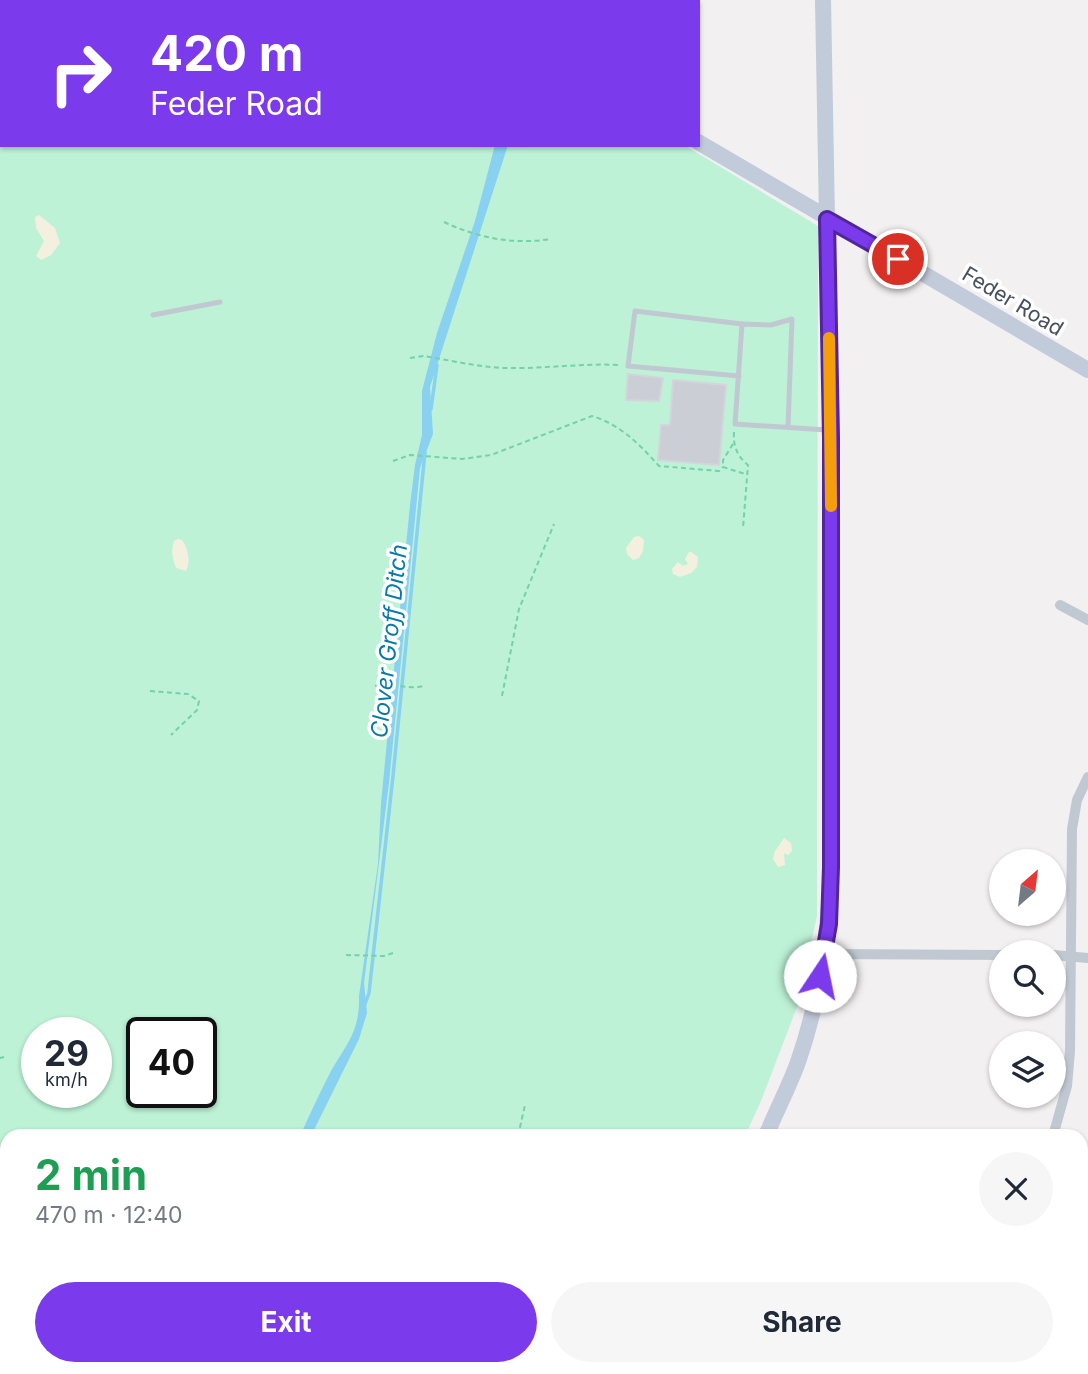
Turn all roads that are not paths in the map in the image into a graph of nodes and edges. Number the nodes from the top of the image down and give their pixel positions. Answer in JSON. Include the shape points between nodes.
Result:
{"nodes":[{"id":1,"x":823,"y":0,"type":"edge"},
{"id":2,"x":700,"y":143,"type":"edge"},
{"id":3,"x":827,"y":219,"type":"junction"},
{"id":4,"x":219,"y":302,"type":"dead end"},
{"id":5,"x":153,"y":315,"type":"dead end"},
{"id":6,"x":742,"y":324,"type":"junction"},
{"id":7,"x":1088,"y":370,"type":"edge"},
{"id":8,"x":739,"y":376,"type":"junction"},
{"id":9,"x":788,"y":427,"type":"junction"},
{"id":10,"x":831,"y":430,"type":"junction"},
{"id":11,"x":1060,"y":605,"type":"dead end"},
{"id":12,"x":1088,"y":620,"type":"edge"},
{"id":13,"x":1088,"y":777,"type":"edge"},
{"id":14,"x":825,"y":954,"type":"junction"},
{"id":15,"x":989,"y":955,"type":"edge"},
{"id":16,"x":1066,"y":956,"type":"edge"},
{"id":17,"x":1071,"y":956,"type":"junction"},
{"id":18,"x":1088,"y":958,"type":"edge"},
{"id":19,"x":769,"y":1129,"type":"edge"},
{"id":20,"x":1055,"y":1129,"type":"edge"}],
"edges":[{"from":1,"to":3,"type":"street"},
{"from":2,"to":3,"type":"street","name":"Feder Road"},
{"from":3,"to":7,"type":"street","name":"Feder Road"},
{"from":3,"to":10,"type":"street"},
{"from":4,"to":5,"type":"lane"},
{"from":6,"to":8,"type":"lane"},
{"from":6,"to":8,"type":"lane","via":[[635,311],[628,366]]},
{"from":6,"to":9,"type":"lane","via":[[792,319]]},
{"from":8,"to":9,"type":"lane","via":[[735,424]]},
{"from":9,"to":10,"type":"lane"},
{"from":10,"to":14,"type":"street","via":[[831,867]]},
{"from":11,"to":12,"type":"street"},
{"from":13,"to":17,"type":"street","via":[[1077,800],[1072,830]]},
{"from":14,"to":15,"type":"street"},
{"from":14,"to":19,"type":"street","via":[[798,1061]]},
{"from":16,"to":17,"type":"street"},
{"from":17,"to":18,"type":"street"},
{"from":17,"to":20,"type":"street","via":[[1067,1086]]}]}
